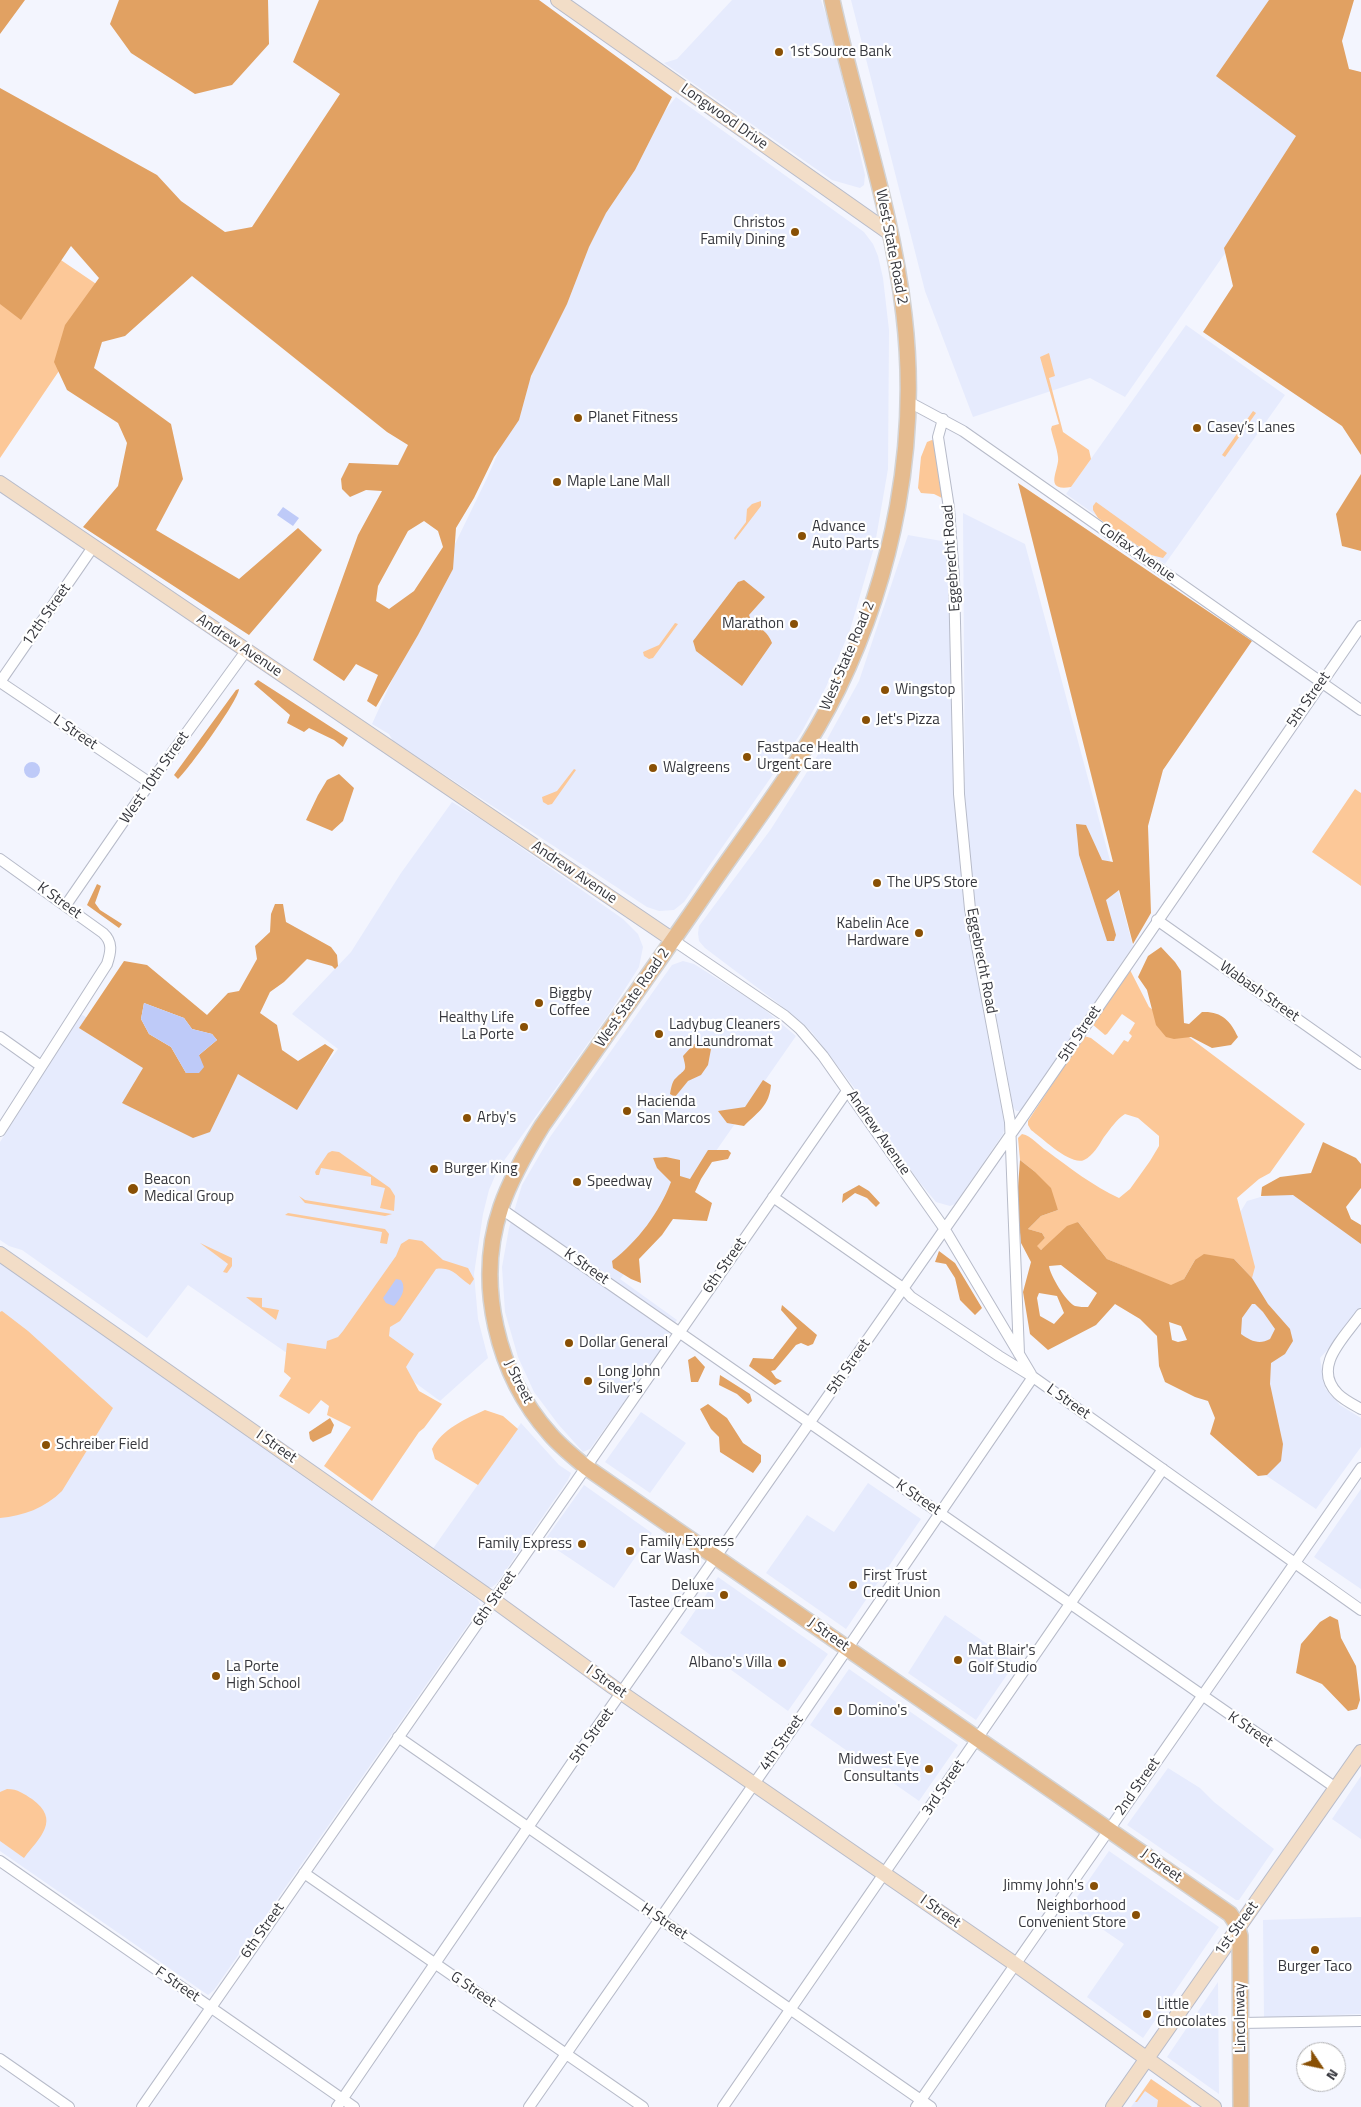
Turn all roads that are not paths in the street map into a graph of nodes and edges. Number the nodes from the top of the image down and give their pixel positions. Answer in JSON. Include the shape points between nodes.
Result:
{"nodes":[{"id":1,"x":558,"y":0,"type":"edge"},
{"id":2,"x":832,"y":0,"type":"edge"},
{"id":3,"x":891,"y":234,"type":"junction"},
{"id":4,"x":909,"y":402,"type":"junction"},
{"id":5,"x":942,"y":419,"type":"junction"},
{"id":6,"x":0,"y":484,"type":"edge"},
{"id":7,"x":93,"y":547,"type":"junction"},
{"id":8,"x":1361,"y":626,"type":"edge"},
{"id":9,"x":246,"y":651,"type":"junction"},
{"id":10,"x":0,"y":682,"type":"edge"},
{"id":11,"x":1322,"y":682,"type":"junction"},
{"id":12,"x":1361,"y":710,"type":"edge"},
{"id":13,"x":150,"y":783,"type":"junction"},
{"id":14,"x":0,"y":859,"type":"edge"},
{"id":15,"x":66,"y":906,"type":"junction"},
{"id":16,"x":1157,"y":920,"type":"junction"},
{"id":17,"x":673,"y":940,"type":"junction"},
{"id":18,"x":0,"y":1037,"type":"edge"},
{"id":19,"x":1361,"y":1064,"type":"edge"},
{"id":20,"x":41,"y":1066,"type":"junction"},
{"id":21,"x":847,"y":1091,"type":"junction"},
{"id":22,"x":0,"y":1131,"type":"edge"},
{"id":23,"x":1010,"y":1135,"type":"junction"},
{"id":24,"x":773,"y":1197,"type":"junction"},
{"id":25,"x":500,"y":1208,"type":"junction"},
{"id":26,"x":944,"y":1228,"type":"junction"},
{"id":27,"x":0,"y":1254,"type":"edge"},
{"id":28,"x":490,"y":1287,"type":"joint"},
{"id":29,"x":904,"y":1288,"type":"junction"},
{"id":30,"x":1361,"y":1314,"type":"edge"},
{"id":31,"x":680,"y":1332,"type":"junction"},
{"id":32,"x":1019,"y":1354,"type":"junction"},
{"id":33,"x":1033,"y":1377,"type":"junction"},
{"id":34,"x":1361,"y":1409,"type":"edge"},
{"id":35,"x":809,"y":1424,"type":"junction"},
{"id":36,"x":586,"y":1467,"type":"junction"},
{"id":37,"x":1361,"y":1468,"type":"edge"},
{"id":38,"x":1164,"y":1469,"type":"junction"},
{"id":39,"x":940,"y":1514,"type":"junction"},
{"id":40,"x":716,"y":1558,"type":"junction"},
{"id":41,"x":1295,"y":1562,"type":"junction"},
{"id":42,"x":494,"y":1601,"type":"junction"},
{"id":43,"x":1072,"y":1604,"type":"junction"},
{"id":44,"x":1361,"y":1610,"type":"edge"},
{"id":45,"x":847,"y":1649,"type":"junction"},
{"id":46,"x":622,"y":1693,"type":"junction"},
{"id":47,"x":1202,"y":1696,"type":"junction"},
{"id":48,"x":398,"y":1737,"type":"junction"},
{"id":49,"x":977,"y":1739,"type":"junction"},
{"id":50,"x":1361,"y":1752,"type":"edge"},
{"id":51,"x":754,"y":1784,"type":"junction"},
{"id":52,"x":1336,"y":1788,"type":"junction"},
{"id":53,"x":528,"y":1828,"type":"junction"},
{"id":54,"x":1108,"y":1830,"type":"junction"},
{"id":55,"x":0,"y":1861,"type":"edge"},
{"id":56,"x":304,"y":1873,"type":"junction"},
{"id":57,"x":885,"y":1874,"type":"junction"},
{"id":58,"x":659,"y":1919,"type":"junction"},
{"id":59,"x":1238,"y":1928,"type":"junction"},
{"id":60,"x":435,"y":1964,"type":"junction"},
{"id":61,"x":1015,"y":1964,"type":"junction"},
{"id":62,"x":210,"y":2008,"type":"junction"},
{"id":63,"x":790,"y":2011,"type":"junction"},
{"id":64,"x":1361,"y":2021,"type":"edge"},
{"id":65,"x":1241,"y":2023,"type":"junction"},
{"id":66,"x":566,"y":2054,"type":"junction"},
{"id":67,"x":1147,"y":2058,"type":"junction"},
{"id":68,"x":0,"y":2059,"type":"edge"},
{"id":69,"x":340,"y":2103,"type":"edge"},
{"id":70,"x":919,"y":2104,"type":"edge"},
{"id":71,"x":69,"y":2107,"type":"edge"},
{"id":72,"x":142,"y":2107,"type":"edge"},
{"id":73,"x":354,"y":2107,"type":"edge"},
{"id":74,"x":529,"y":2107,"type":"edge"},
{"id":75,"x":643,"y":2107,"type":"edge"},
{"id":76,"x":723,"y":2107,"type":"edge"},
{"id":77,"x":931,"y":2107,"type":"edge"},
{"id":78,"x":1113,"y":2107,"type":"edge"},
{"id":79,"x":1214,"y":2107,"type":"edge"},
{"id":80,"x":1241,"y":2107,"type":"edge"}],
"edges":[{"from":1,"to":3,"type":"street","name":"Longwood Drive"},
{"from":2,"to":3,"type":"main road","name":"West State Road 2"},
{"from":3,"to":4,"type":"main road","name":"West State Road 2","via":[[905,317]]},
{"from":4,"to":5,"type":"street","name":"Colfax Avenue"},
{"from":4,"to":17,"type":"main road","name":"West State Road 2","via":[[898,507],[884,564],[864,626],[838,687],[809,741]]},
{"from":5,"to":11,"type":"street","name":"Colfax Avenue"},
{"from":5,"to":23,"type":"street","name":"Eggebrecht Road","via":[[938,437],[954,579],[959,794],[970,909],[1000,1063]]},
{"from":6,"to":7,"type":"street","name":"Andrew Avenue"},
{"from":7,"to":9,"type":"street","name":"Andrew Avenue"},
{"from":7,"to":10,"type":"street","name":"12th Street"},
{"from":8,"to":11,"type":"street","name":"5th Street"},
{"from":9,"to":13,"type":"street","name":"West 10th Street"},
{"from":9,"to":17,"type":"street","name":"Andrew Avenue"},
{"from":10,"to":13,"type":"street","name":"L Street"},
{"from":11,"to":12,"type":"street","name":"Colfax Avenue"},
{"from":11,"to":16,"type":"street","name":"5th Street"},
{"from":13,"to":15,"type":"street","name":"West 10th Street"},
{"from":14,"to":15,"type":"street","name":"K Street"},
{"from":15,"to":20,"type":"street","name":"K Street","via":[[103,933],[111,949],[107,964]]},
{"from":16,"to":19,"type":"street","name":"Wabash Street"},
{"from":16,"to":23,"type":"street","name":"5th Street"},
{"from":17,"to":21,"type":"street","name":"Andrew Avenue","via":[[800,1029]]},
{"from":17,"to":25,"type":"main road","name":"West State Road 2","via":[[542,1126],[512,1179]]},
{"from":18,"to":20,"type":"street"},
{"from":20,"to":22,"type":"street"},
{"from":21,"to":24,"type":"street","name":"6th Street"},
{"from":21,"to":26,"type":"street","name":"Andrew Avenue"},
{"from":23,"to":26,"type":"street","name":"5th Street"},
{"from":23,"to":32,"type":"street","name":"Eggebrecht Road"},
{"from":24,"to":29,"type":"street","name":"L Street"},
{"from":24,"to":31,"type":"street","name":"6th Street"},
{"from":25,"to":28,"type":"main road","name":"West State Road 2","via":[[493,1238]]},
{"from":25,"to":31,"type":"street","name":"K Street"},
{"from":26,"to":29,"type":"street","name":"5th Street"},
{"from":26,"to":32,"type":"street","name":"Andrew Avenue"},
{"from":27,"to":42,"type":"street","name":"I Street"},
{"from":28,"to":36,"type":"main road","name":"J Street","via":[[495,1324],[515,1381],[550,1434]]},
{"from":29,"to":33,"type":"street","name":"L Street","via":[[912,1297]]},
{"from":29,"to":35,"type":"street","name":"5th Street"},
{"from":30,"to":34,"type":"street","via":[[1329,1359],[1326,1370],[1327,1380],[1339,1395]]},
{"from":31,"to":35,"type":"street","name":"K Street"},
{"from":31,"to":36,"type":"street","name":"6th Street"},
{"from":32,"to":33,"type":"street","name":"Andrew Avenue"},
{"from":33,"to":38,"type":"street","name":"L Street"},
{"from":33,"to":39,"type":"street","name":"4th Street"},
{"from":35,"to":39,"type":"street","name":"K Street"},
{"from":35,"to":40,"type":"street","name":"5th Street"},
{"from":36,"to":40,"type":"main road","name":"J Street"},
{"from":36,"to":42,"type":"street","name":"6th Street"},
{"from":37,"to":41,"type":"street","name":"2nd Street"},
{"from":38,"to":41,"type":"street","name":"L Street"},
{"from":38,"to":43,"type":"street","name":"3rd Street"},
{"from":39,"to":43,"type":"street","name":"K Street"},
{"from":39,"to":45,"type":"street","name":"4th Street"},
{"from":40,"to":45,"type":"main road","name":"J Street"},
{"from":40,"to":46,"type":"street","name":"5th Street"},
{"from":41,"to":44,"type":"street","name":"L Street"},
{"from":41,"to":47,"type":"street","name":"2nd Street"},
{"from":42,"to":46,"type":"street","name":"I Street"},
{"from":42,"to":48,"type":"street","name":"6th Street"},
{"from":43,"to":47,"type":"street","name":"K Street"},
{"from":43,"to":49,"type":"street","name":"3rd Street"},
{"from":45,"to":49,"type":"main road","name":"J Street"},
{"from":45,"to":51,"type":"street","name":"4th Street"},
{"from":46,"to":51,"type":"street","name":"I Street"},
{"from":46,"to":53,"type":"street","name":"5th Street"},
{"from":47,"to":52,"type":"street","name":"K Street"},
{"from":47,"to":54,"type":"street","name":"2nd Street"},
{"from":48,"to":53,"type":"street","name":"H Street"},
{"from":48,"to":56,"type":"street","name":"6th Street"},
{"from":49,"to":54,"type":"main road","name":"J Street"},
{"from":49,"to":57,"type":"street","name":"3rd Street"},
{"from":50,"to":52,"type":"street","name":"1st Street"},
{"from":51,"to":57,"type":"street","name":"I Street"},
{"from":51,"to":58,"type":"street","name":"4th Street"},
{"from":52,"to":59,"type":"street","name":"1st Street"},
{"from":53,"to":58,"type":"street","name":"H Street"},
{"from":53,"to":60,"type":"street","name":"5th Street"},
{"from":54,"to":59,"type":"main road","name":"J Street","via":[[1230,1914]]},
{"from":54,"to":61,"type":"street","name":"2nd Street"},
{"from":55,"to":62,"type":"street","name":"F Street"},
{"from":56,"to":60,"type":"street","name":"G Street"},
{"from":56,"to":62,"type":"street","name":"6th Street"},
{"from":57,"to":61,"type":"street","name":"I Street"},
{"from":57,"to":63,"type":"street","name":"3rd Street"},
{"from":58,"to":63,"type":"street","name":"H Street"},
{"from":58,"to":66,"type":"street","name":"4th Street"},
{"from":59,"to":65,"type":"main road","name":"Lincolnway"},
{"from":59,"to":67,"type":"street","name":"1st Street"},
{"from":60,"to":66,"type":"street","name":"G Street"},
{"from":60,"to":69,"type":"street","name":"5th Street"},
{"from":61,"to":67,"type":"street","name":"I Street"},
{"from":61,"to":70,"type":"street","name":"2nd Street"},
{"from":62,"to":69,"type":"street","name":"F Street"},
{"from":62,"to":72,"type":"street","name":"6th Street"},
{"from":63,"to":70,"type":"street","name":"H Street","via":[[853,2052]]},
{"from":63,"to":76,"type":"street","name":"3rd Street"},
{"from":64,"to":65,"type":"street"},
{"from":65,"to":80,"type":"main road","name":"Lincolnway"},
{"from":66,"to":74,"type":"street","name":"4th Street"},
{"from":66,"to":75,"type":"street","name":"G Street"},
{"from":67,"to":78,"type":"street","name":"1st Street"},
{"from":67,"to":79,"type":"street","name":"I Street"},
{"from":68,"to":71,"type":"street"},
{"from":69,"to":73,"type":"street","name":"F Street"},
{"from":70,"to":77,"type":"street","name":"H Street"}]}
